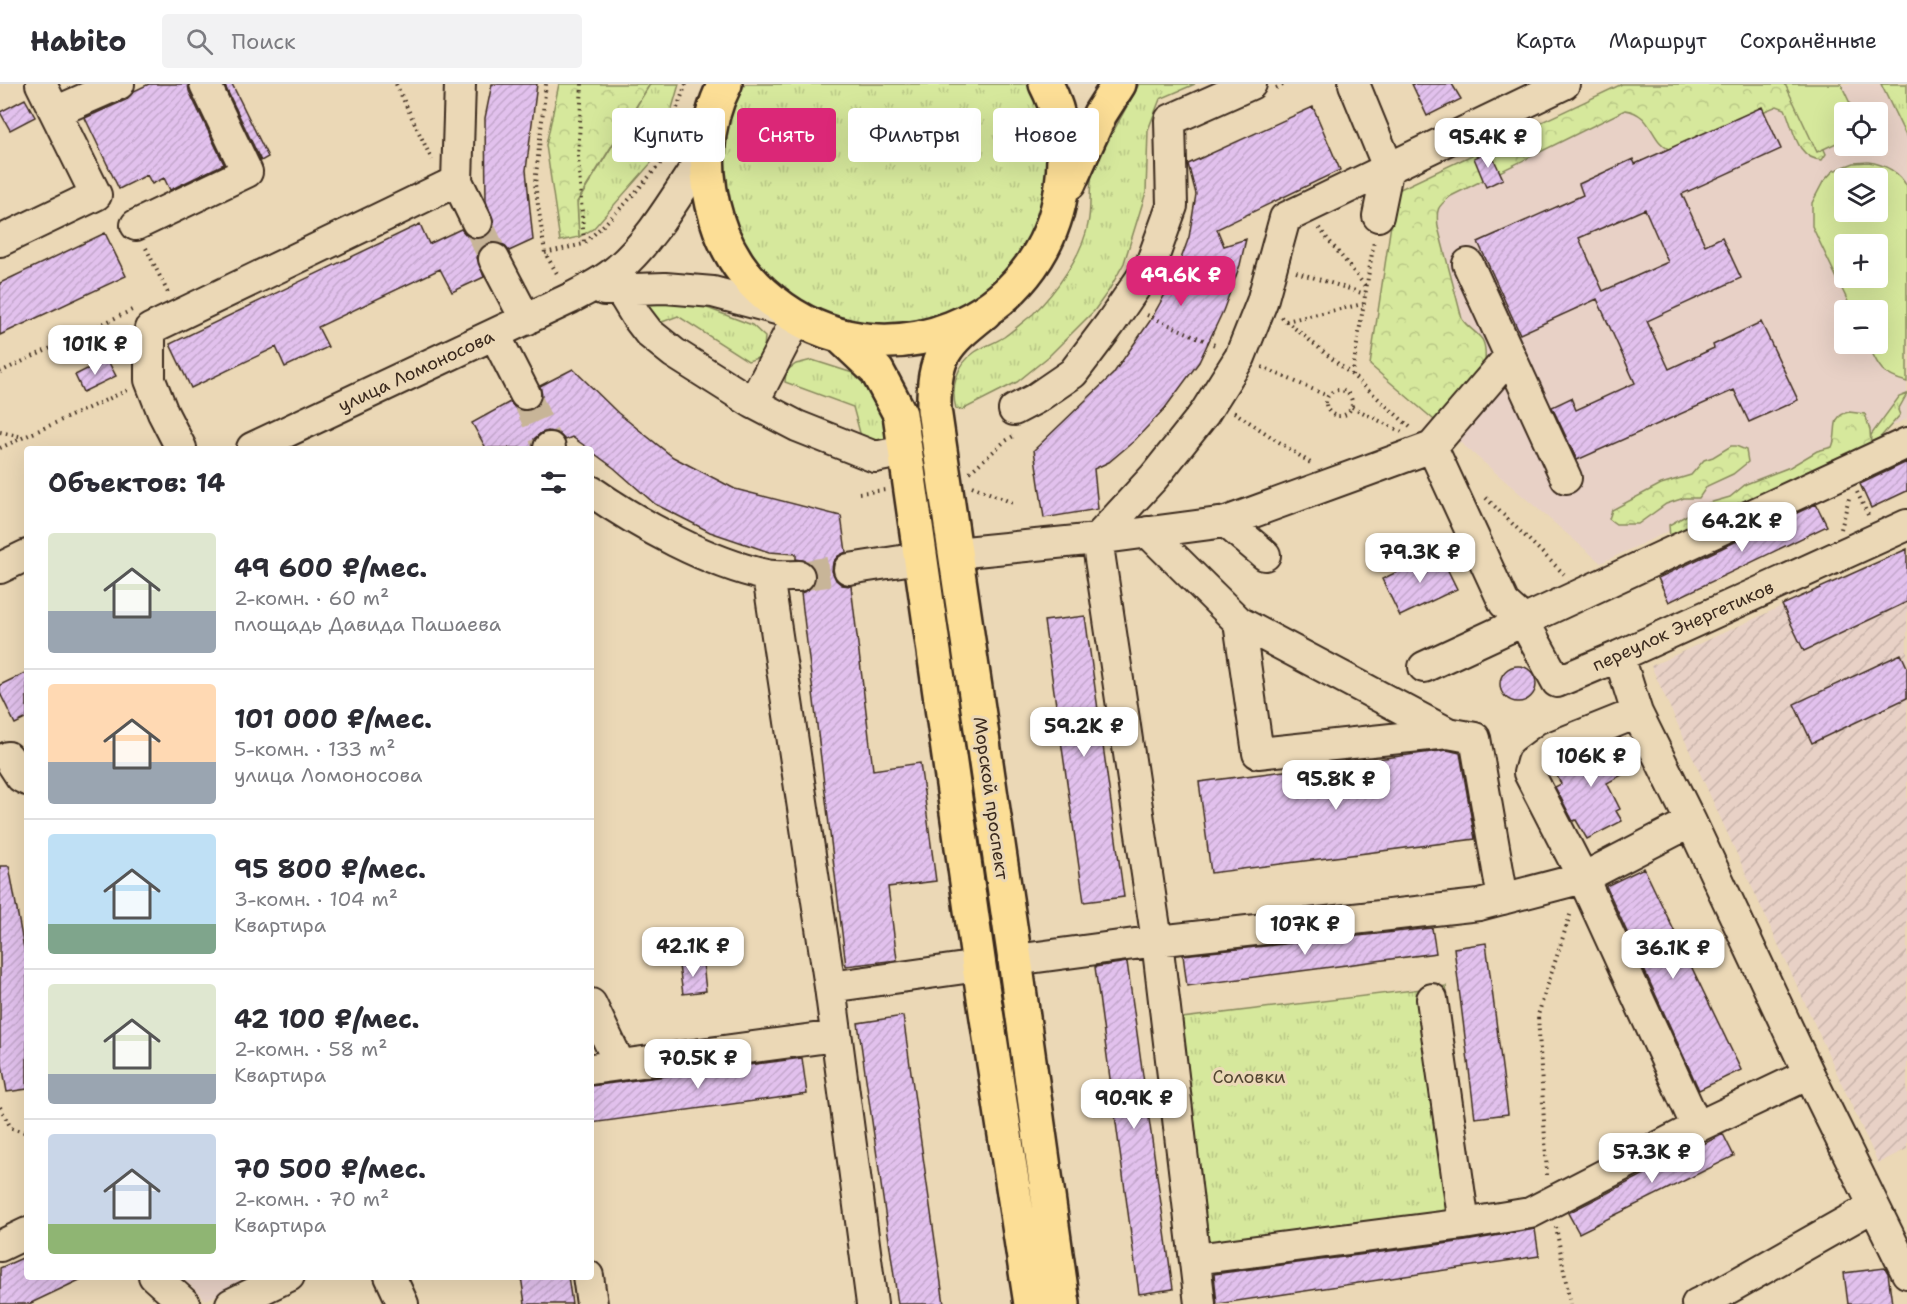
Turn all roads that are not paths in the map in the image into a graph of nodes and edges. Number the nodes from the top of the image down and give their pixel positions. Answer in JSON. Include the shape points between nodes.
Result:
{"nodes":[{"id":1,"x":41,"y":84,"type":"edge"},
{"id":2,"x":119,"y":84,"type":"edge"},
{"id":3,"x":205,"y":84,"type":"edge"},
{"id":4,"x":460,"y":84,"type":"edge"},
{"id":5,"x":726,"y":84,"type":"edge"},
{"id":6,"x":1046,"y":84,"type":"edge"},
{"id":7,"x":1119,"y":84,"type":"edge"},
{"id":8,"x":1251,"y":84,"type":"edge"},
{"id":9,"x":1354,"y":84,"type":"edge"},
{"id":10,"x":1564,"y":84,"type":"edge"},
{"id":11,"x":717,"y":108,"type":"edge"},
{"id":12,"x":55,"y":112,"type":"junction"},
{"id":13,"x":699,"y":162,"type":"edge"},
{"id":14,"x":708,"y":162,"type":"edge"},
{"id":15,"x":1388,"y":167,"type":"junction"},
{"id":16,"x":451,"y":184,"type":"junction"},
{"id":17,"x":1060,"y":201,"type":"junction"},
{"id":18,"x":1378,"y":216,"type":"road end"},
{"id":19,"x":477,"y":222,"type":"tunnel mouth"},
{"id":20,"x":135,"y":225,"type":"road end"},
{"id":21,"x":0,"y":241,"type":"edge"},
{"id":22,"x":494,"y":259,"type":"tunnel mouth"},
{"id":23,"x":1468,"y":264,"type":"dead end"},
{"id":24,"x":570,"y":285,"type":"junction"},
{"id":25,"x":619,"y":288,"type":"junction"},
{"id":26,"x":985,"y":312,"type":"junction"},
{"id":27,"x":790,"y":314,"type":"junction"},
{"id":28,"x":526,"y":320,"type":"junction"},
{"id":29,"x":495,"y":335,"type":"junction"},
{"id":30,"x":840,"y":336,"type":"junction"},
{"id":31,"x":1509,"y":357,"type":"junction"},
{"id":32,"x":525,"y":394,"type":"tunnel mouth"},
{"id":33,"x":753,"y":403,"type":"junction"},
{"id":34,"x":1014,"y":410,"type":"dead end"},
{"id":35,"x":1907,"y":443,"type":"edge"},
{"id":36,"x":180,"y":446,"type":"edge"},
{"id":37,"x":256,"y":446,"type":"edge"},
{"id":38,"x":1432,"y":447,"type":"junction"},
{"id":39,"x":904,"y":451,"type":"junction"},
{"id":40,"x":1566,"y":478,"type":"dead end"},
{"id":41,"x":594,"y":493,"type":"edge"},
{"id":42,"x":1226,"y":522,"type":"junction"},
{"id":43,"x":1907,"y":525,"type":"edge"},
{"id":44,"x":1148,"y":532,"type":"junction"},
{"id":45,"x":1097,"y":539,"type":"junction"},
{"id":46,"x":955,"y":553,"type":"junction"},
{"id":47,"x":1265,"y":555,"type":"dead end"},
{"id":48,"x":24,"y":556,"type":"edge"},
{"id":49,"x":920,"y":558,"type":"junction"},
{"id":50,"x":0,"y":568,"type":"edge"},
{"id":51,"x":849,"y":569,"type":"tunnel mouth"},
{"id":52,"x":768,"y":576,"type":"junction"},
{"id":53,"x":799,"y":576,"type":"tunnel mouth"},
{"id":54,"x":1524,"y":620,"type":"junction"},
{"id":55,"x":1239,"y":622,"type":"junction"},
{"id":56,"x":1619,"y":656,"type":"junction"},
{"id":57,"x":1424,"y":667,"type":"dead end"},
{"id":58,"x":1638,"y":713,"type":"junction"},
{"id":59,"x":1448,"y":733,"type":"junction"},
{"id":60,"x":12,"y":754,"type":"edge"},
{"id":61,"x":24,"y":778,"type":"edge"},
{"id":62,"x":1691,"y":822,"type":"junction"},
{"id":63,"x":1583,"y":878,"type":"junction"},
{"id":64,"x":1503,"y":899,"type":"junction"},
{"id":65,"x":1157,"y":941,"type":"junction"},
{"id":66,"x":1015,"y":960,"type":"junction"},
{"id":67,"x":980,"y":966,"type":"junction"},
{"id":68,"x":830,"y":987,"type":"junction"},
{"id":69,"x":1432,"y":999,"type":"dead end"},
{"id":70,"x":594,"y":1010,"type":"edge"},
{"id":71,"x":836,"y":1036,"type":"junction"},
{"id":72,"x":620,"y":1065,"type":"junction"},
{"id":73,"x":594,"y":1069,"type":"edge"},
{"id":74,"x":1809,"y":1074,"type":"junction"},
{"id":75,"x":1696,"y":1127,"type":"junction"},
{"id":76,"x":1874,"y":1206,"type":"junction"},
{"id":77,"x":1464,"y":1224,"type":"junction"},
{"id":78,"x":24,"y":1234,"type":"edge"},
{"id":79,"x":0,"y":1246,"type":"edge"},
{"id":80,"x":1195,"y":1259,"type":"junction"},
{"id":81,"x":1907,"y":1274,"type":"edge"},
{"id":82,"x":158,"y":1280,"type":"edge"},
{"id":83,"x":282,"y":1280,"type":"edge"},
{"id":84,"x":392,"y":1280,"type":"edge"},
{"id":85,"x":589,"y":1280,"type":"edge"},
{"id":86,"x":1715,"y":1300,"type":"edge"},
{"id":87,"x":185,"y":1304,"type":"edge"},
{"id":88,"x":231,"y":1304,"type":"edge"},
{"id":89,"x":403,"y":1304,"type":"edge"},
{"id":90,"x":592,"y":1304,"type":"edge"},
{"id":91,"x":873,"y":1304,"type":"edge"},
{"id":92,"x":1031,"y":1304,"type":"edge"},
{"id":93,"x":1062,"y":1304,"type":"edge"},
{"id":94,"x":1200,"y":1304,"type":"edge"}],
"edges":[{"from":1,"to":12,"type":"street"},
{"from":2,"to":12,"type":"street"},
{"from":3,"to":20,"type":"street","via":[[247,172]]},
{"from":4,"to":16,"type":"street"},
{"from":5,"to":11,"type":"main road"},
{"from":6,"to":17,"type":"main road","via":[[1063,137]]},
{"from":7,"to":17,"type":"main road","via":[[1100,114]]},
{"from":8,"to":34,"type":"street","via":[[1170,120],[1172,206],[1151,264],[1073,373]]},
{"from":9,"to":15,"type":"street"},
{"from":10,"to":15,"type":"street"},
{"from":12,"to":21,"type":"street","via":[[96,195]]},
{"from":13,"to":24,"type":"street","via":[[635,253],[616,271]]},
{"from":14,"to":27,"type":"main road","via":[[710,196],[722,237],[748,278]]},
{"from":15,"to":18,"type":"street"},
{"from":15,"to":45,"type":"street","via":[[1285,218],[1262,302],[1240,357],[1214,399],[1154,477]]},
{"from":16,"to":19,"type":"street"},
{"from":16,"to":36,"type":"street","via":[[168,302],[150,329],[150,380]]},
{"from":17,"to":26,"type":"main road","via":[[1051,231],[1035,262]]},
{"from":22,"to":28,"type":"street"},
{"from":23,"to":31,"type":"street"},
{"from":24,"to":25,"type":"street"},
{"from":24,"to":28,"type":"street","name":"улица Ломоносова"},
{"from":25,"to":27,"type":"street","via":[[713,292]]},
{"from":25,"to":33,"type":"street","via":[[649,333]]},
{"from":26,"to":30,"type":"main road","via":[[952,329],[898,342]]},
{"from":26,"to":46,"type":"main road","name":"Морской проспект","via":[[945,348],[934,379],[934,409]]},
{"from":27,"to":30,"type":"main road"},
{"from":27,"to":33,"type":"street"},
{"from":28,"to":29,"type":"street","name":"улица Ломоносова"},
{"from":29,"to":32,"type":"street"},
{"from":29,"to":37,"type":"street","name":"улица Ломоносова"},
{"from":30,"to":39,"type":"main road","name":"Морской проспект","via":[[877,371],[891,396],[900,414]]},
{"from":31,"to":38,"type":"street"},
{"from":31,"to":40,"type":"street"},
{"from":33,"to":39,"type":"street","via":[[797,426],[875,457]]},
{"from":35,"to":54,"type":"street","via":[[1855,475]]},
{"from":38,"to":42,"type":"street"},
{"from":38,"to":54,"type":"street","via":[[1504,603]]},
{"from":39,"to":49,"type":"main road","name":"Морской проспект"},
{"from":41,"to":52,"type":"street","via":[[723,563]]},
{"from":42,"to":44,"type":"street"},
{"from":42,"to":47,"type":"street"},
{"from":43,"to":56,"type":"street","name":"переулок Энергетиков"},
{"from":44,"to":45,"type":"street"},
{"from":44,"to":55,"type":"street"},
{"from":45,"to":46,"type":"street"},
{"from":45,"to":65,"type":"street"},
{"from":46,"to":49,"type":"main road"},
{"from":46,"to":66,"type":"main road","name":"Морской проспект"},
{"from":48,"to":50,"type":"street"},
{"from":49,"to":51,"type":"street"},
{"from":49,"to":67,"type":"main road","name":"Морской проспект"},
{"from":52,"to":53,"type":"street"},
{"from":52,"to":68,"type":"street"},
{"from":54,"to":56,"type":"street","name":"переулок Энергетиков","via":[[1557,682]]},
{"from":54,"to":57,"type":"street"},
{"from":55,"to":59,"type":"street"},
{"from":55,"to":59,"type":"street","via":[[1258,753]]},
{"from":56,"to":58,"type":"street"},
{"from":58,"to":62,"type":"street"},
{"from":58,"to":63,"type":"street","via":[[1552,747],[1532,762],[1529,773]]},
{"from":59,"to":64,"type":"street","via":[[1475,738]]},
{"from":60,"to":61,"type":"street"},
{"from":62,"to":63,"type":"street"},
{"from":62,"to":74,"type":"street"},
{"from":63,"to":64,"type":"street"},
{"from":63,"to":75,"type":"street"},
{"from":64,"to":65,"type":"street","via":[[1479,905]]},
{"from":65,"to":66,"type":"street"},
{"from":65,"to":80,"type":"street"},
{"from":66,"to":93,"type":"main road","name":"Морской проспект"},
{"from":67,"to":68,"type":"street"},
{"from":67,"to":92,"type":"main road","name":"Морской проспект"},
{"from":68,"to":71,"type":"street"},
{"from":69,"to":77,"type":"street"},
{"from":70,"to":72,"type":"street"},
{"from":71,"to":72,"type":"street"},
{"from":71,"to":91,"type":"street"},
{"from":72,"to":73,"type":"street"},
{"from":74,"to":75,"type":"street"},
{"from":74,"to":76,"type":"street"},
{"from":75,"to":77,"type":"street","via":[[1530,1213]]},
{"from":76,"to":81,"type":"street"},
{"from":76,"to":86,"type":"street"},
{"from":77,"to":80,"type":"street"},
{"from":78,"to":79,"type":"street"},
{"from":80,"to":94,"type":"street"},
{"from":82,"to":87,"type":"street"},
{"from":83,"to":88,"type":"street"},
{"from":84,"to":89,"type":"street"},
{"from":85,"to":90,"type":"street"}]}
